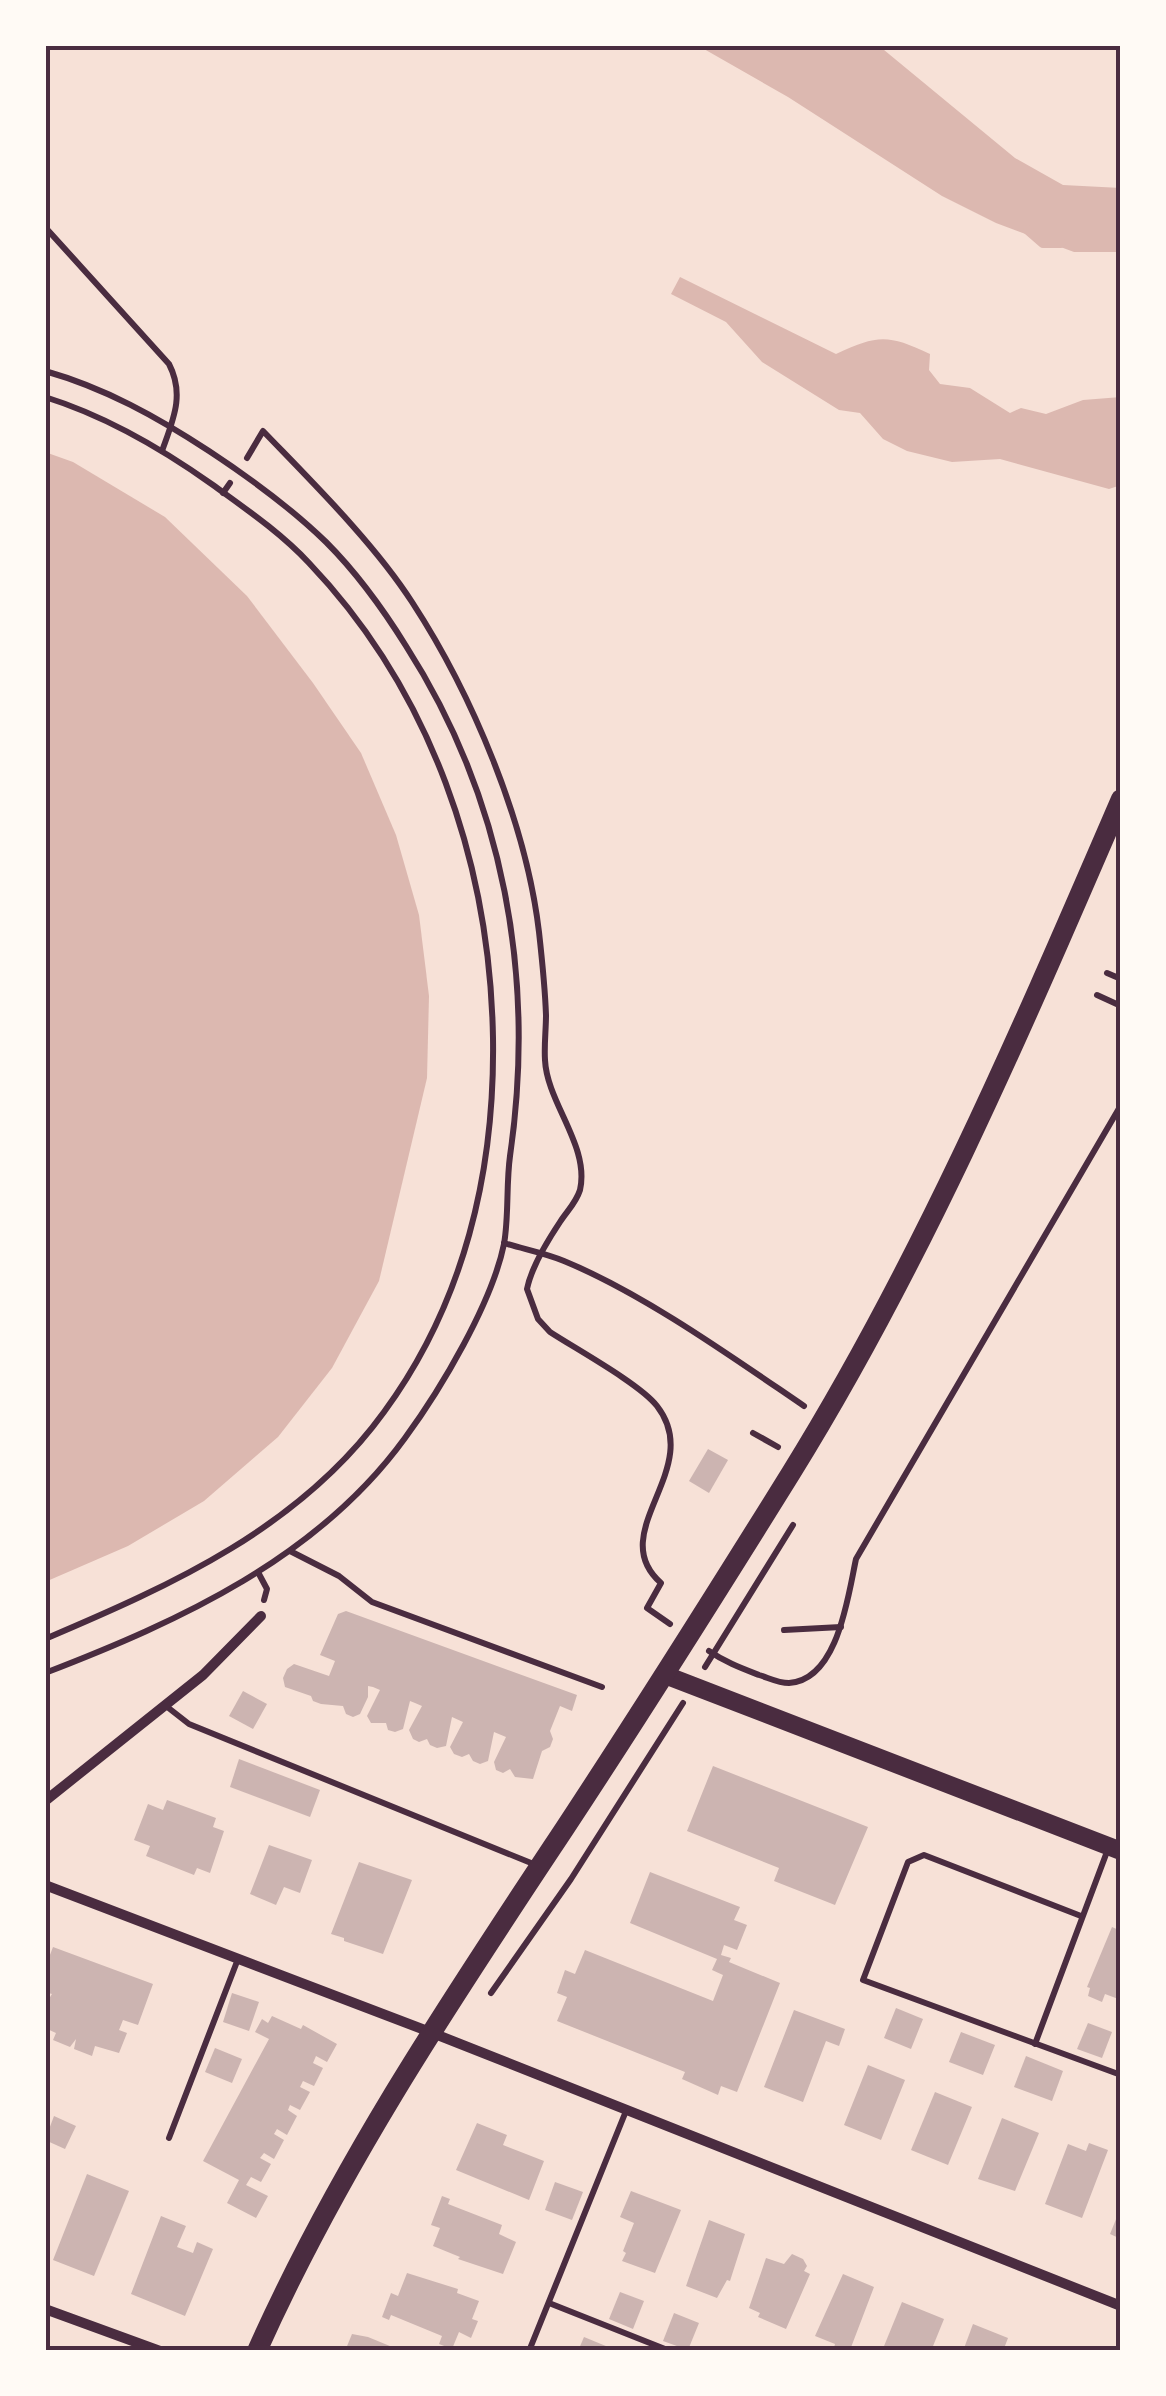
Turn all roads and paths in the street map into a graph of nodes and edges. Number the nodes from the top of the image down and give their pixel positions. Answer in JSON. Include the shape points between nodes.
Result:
{"nodes":[{"id":1,"x":45,"y":226,"type":"edge"},
{"id":2,"x":45,"y":371,"type":"edge"},
{"id":3,"x":45,"y":397,"type":"edge"},
{"id":4,"x":171,"y":426,"type":"junction"},
{"id":5,"x":162,"y":450,"type":"junction"},
{"id":6,"x":246,"y":458,"type":"dead end"},
{"id":7,"x":230,"y":483,"type":"dead end"},
{"id":8,"x":224,"y":492,"type":"junction"},
{"id":9,"x":1121,"y":799,"type":"edge"},
{"id":10,"x":1107,"y":974,"type":"dead end"},
{"id":11,"x":1121,"y":979,"type":"edge"},
{"id":12,"x":1097,"y":995,"type":"dead end"},
{"id":13,"x":1120,"y":1002,"type":"edge"},
{"id":14,"x":1121,"y":1106,"type":"edge"},
{"id":15,"x":504,"y":1243,"type":"junction"},
{"id":16,"x":542,"y":1255,"type":"junction"},
{"id":17,"x":823,"y":1418,"type":"junction"},
{"id":18,"x":290,"y":1551,"type":"junction"},
{"id":19,"x":647,"y":1608,"type":"dead end"},
{"id":20,"x":261,"y":1616,"type":"dead end"},
{"id":21,"x":841,"y":1627,"type":"junction"},
{"id":22,"x":784,"y":1630,"type":"dead end"},
{"id":23,"x":45,"y":1639,"type":"edge"},
{"id":24,"x":727,"y":1663,"type":"dead end"},
{"id":25,"x":45,"y":1674,"type":"edge"},
{"id":26,"x":665,"y":1675,"type":"junction"},
{"id":27,"x":602,"y":1687,"type":"dead end"},
{"id":28,"x":166,"y":1706,"type":"junction"},
{"id":29,"x":45,"y":1802,"type":"edge"},
{"id":30,"x":1115,"y":1848,"type":"edge"},
{"id":31,"x":540,"y":1866,"type":"junction"},
{"id":32,"x":45,"y":1885,"type":"edge"},
{"id":33,"x":1081,"y":1916,"type":"junction"},
{"id":34,"x":238,"y":1958,"type":"junction"},
{"id":35,"x":430,"y":2032,"type":"junction"},
{"id":36,"x":1034,"y":2044,"type":"junction"},
{"id":37,"x":1121,"y":2075,"type":"edge"},
{"id":38,"x":627,"y":2110,"type":"junction"},
{"id":39,"x":169,"y":2138,"type":"dead end"},
{"id":40,"x":549,"y":2302,"type":"junction"},
{"id":41,"x":1121,"y":2306,"type":"edge"},
{"id":42,"x":45,"y":2309,"type":"edge"},
{"id":43,"x":160,"y":2351,"type":"edge"},
{"id":44,"x":257,"y":2351,"type":"edge"},
{"id":45,"x":529,"y":2351,"type":"edge"},
{"id":46,"x":670,"y":2351,"type":"edge"}],
"edges":[{"from":1,"to":4,"type":"path","via":[[169,364],[179,389]]},
{"from":2,"to":4,"type":"path","via":[[124,399]]},
{"from":3,"to":5,"type":"path"},
{"from":4,"to":5,"type":"path"},
{"from":4,"to":15,"type":"path","via":[[238,470],[327,544],[390,620],[464,755],[496,850],[517,956],[518,1097]]},
{"from":5,"to":8,"type":"path"},
{"from":6,"to":16,"type":"path","via":[[263,431],[412,600],[496,766],[539,928],[550,1088],[581,1173],[574,1204]]},
{"from":7,"to":8,"type":"path"},
{"from":8,"to":23,"type":"path","via":[[308,562],[366,633],[438,764],[482,903],[492,1010],[492,1128],[473,1222],[442,1312],[366,1434],[270,1526],[162,1588]]},
{"from":9,"to":17,"type":"main road","via":[[1006,1067]]},
{"from":10,"to":11,"type":"path"},
{"from":12,"to":13,"type":"path"},
{"from":14,"to":21,"type":"path","via":[[856,1559]]},
{"from":15,"to":16,"type":"path"},
{"from":15,"to":18,"type":"path","via":[[481,1308],[412,1429],[335,1515]]},
{"from":16,"to":17,"type":"path","via":[[686,1328]]},
{"from":16,"to":19,"type":"path","via":[[526,1285],[538,1320],[646,1396],[670,1433],[672,1462],[642,1544],[648,1572],[661,1583]]},
{"from":17,"to":26,"type":"main road"},
{"from":18,"to":25,"type":"path","via":[[182,1614]]},
{"from":18,"to":27,"type":"path","via":[[372,1602]]},
{"from":20,"to":28,"type":"street"},
{"from":21,"to":22,"type":"path"},
{"from":21,"to":24,"type":"path","via":[[808,1678],[778,1682]]},
{"from":26,"to":30,"type":"street"},
{"from":26,"to":31,"type":"main road"},
{"from":28,"to":29,"type":"street"},
{"from":28,"to":31,"type":"lane","via":[[188,1724]]},
{"from":30,"to":33,"type":"lane"},
{"from":31,"to":35,"type":"main road"},
{"from":32,"to":34,"type":"street"},
{"from":33,"to":36,"type":"lane"},
{"from":33,"to":36,"type":"lane","via":[[924,1855],[908,1862],[863,1980]]},
{"from":34,"to":35,"type":"street"},
{"from":34,"to":39,"type":"lane"},
{"from":35,"to":38,"type":"street"},
{"from":35,"to":44,"type":"main road","via":[[338,2185]]},
{"from":36,"to":37,"type":"lane"},
{"from":38,"to":40,"type":"lane"},
{"from":38,"to":41,"type":"street"},
{"from":40,"to":45,"type":"lane"},
{"from":40,"to":46,"type":"lane"},
{"from":42,"to":43,"type":"street"}]}
